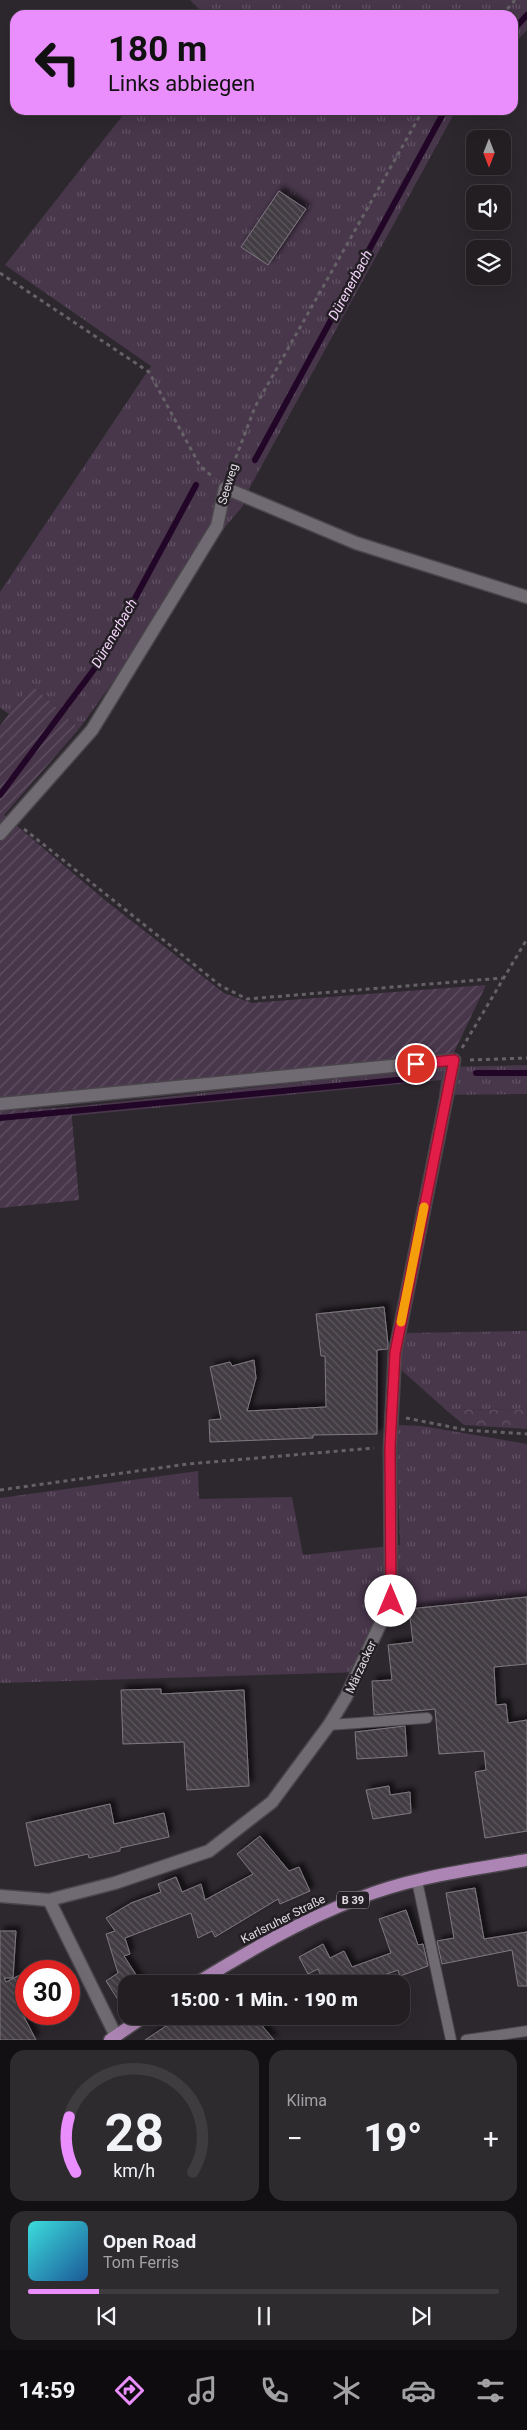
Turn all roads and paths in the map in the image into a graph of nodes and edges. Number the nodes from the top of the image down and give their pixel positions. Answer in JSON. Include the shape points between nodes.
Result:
{"nodes":[{"id":1,"x":515,"y":0,"type":"edge"},
{"id":2,"x":506,"y":10,"type":"edge"},
{"id":3,"x":420,"y":115,"type":"edge"},
{"id":4,"x":0,"y":273,"type":"edge"},
{"id":5,"x":225,"y":488,"type":"junction"},
{"id":6,"x":527,"y":597,"type":"edge"},
{"id":7,"x":14,"y":820,"type":"junction"},
{"id":8,"x":0,"y":834,"type":"edge"},
{"id":9,"x":527,"y":939,"type":"edge"},
{"id":10,"x":503,"y":978,"type":"junction"},
{"id":11,"x":527,"y":1058,"type":"edge"},
{"id":12,"x":454,"y":1060,"type":"junction"},
{"id":13,"x":0,"y":1104,"type":"edge"},
{"id":14,"x":392,"y":1416,"type":"junction"},
{"id":15,"x":527,"y":1434,"type":"edge"},
{"id":16,"x":390,"y":1447,"type":"junction"},
{"id":17,"x":0,"y":1490,"type":"edge"},
{"id":18,"x":427,"y":1718,"type":"dead end"},
{"id":19,"x":329,"y":1725,"type":"junction"},
{"id":20,"x":527,"y":1860,"type":"edge"},
{"id":21,"x":417,"y":1882,"type":"junction"},
{"id":22,"x":0,"y":1896,"type":"edge"},
{"id":23,"x":49,"y":1900,"type":"junction"},
{"id":24,"x":211,"y":1975,"type":"edge"},
{"id":25,"x":132,"y":2025,"type":"edge"},
{"id":26,"x":527,"y":2031,"type":"edge"},
{"id":27,"x":113,"y":2038,"type":"edge"},
{"id":28,"x":451,"y":2040,"type":"edge"},
{"id":29,"x":466,"y":2040,"type":"edge"}],
"edges":[{"from":1,"to":2,"type":"path"},
{"from":3,"to":5,"type":"path","name":"Seeweg","via":[[255,408]]},
{"from":4,"to":5,"type":"path","via":[[149,372],[200,466]]},
{"from":5,"to":6,"type":"street","via":[[356,543]]},
{"from":5,"to":7,"type":"street","name":"Seeweg","via":[[217,526],[92,730]]},
{"from":7,"to":8,"type":"street","name":"Seeweg"},
{"from":7,"to":10,"type":"path","via":[[221,986],[247,999]]},
{"from":9,"to":10,"type":"path"},
{"from":10,"to":12,"type":"path"},
{"from":11,"to":12,"type":"path"},
{"from":12,"to":13,"type":"street"},
{"from":12,"to":14,"type":"street","name":"Märzacker","via":[[395,1353]]},
{"from":14,"to":15,"type":"path","via":[[466,1430]]},
{"from":14,"to":16,"type":"street","name":"Märzacker"},
{"from":16,"to":17,"type":"path","via":[[188,1464]]},
{"from":16,"to":19,"type":"street","name":"Märzacker","via":[[391,1601],[358,1674]]},
{"from":18,"to":19,"type":"lane"},
{"from":19,"to":23,"type":"street","name":"Märzacker","via":[[272,1802],[209,1851],[115,1883]]},
{"from":20,"to":21,"type":"main road","name":"Karlsruher Straße","number":"B 39"},
{"from":21,"to":24,"type":"main road","name":"Karlsruher Straße","number":"B 39","via":[[358,1898],[300,1924]]},
{"from":21,"to":28,"type":"lane"},
{"from":22,"to":23,"type":"street","name":"Märzacker"},
{"from":23,"to":27,"type":"street"},
{"from":25,"to":27,"type":"main road"},
{"from":26,"to":29,"type":"lane"}]}
